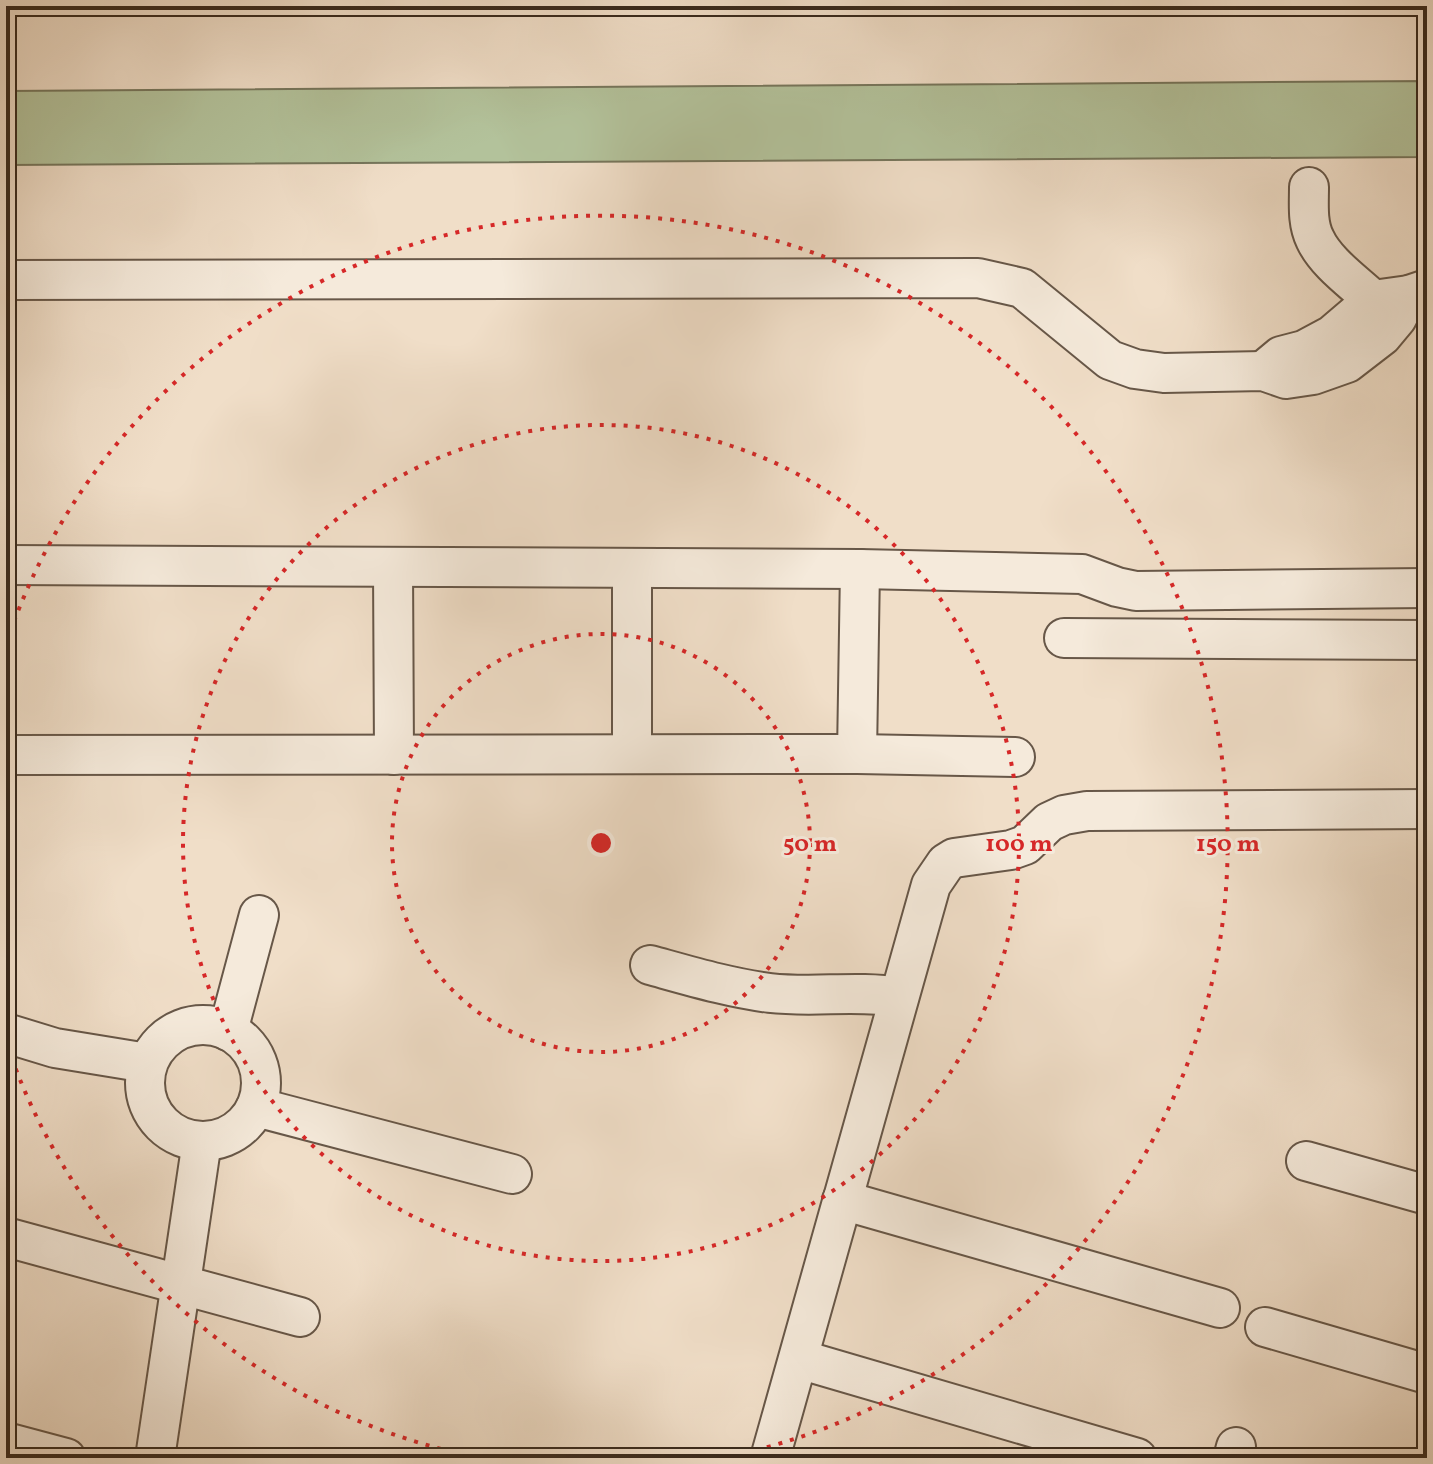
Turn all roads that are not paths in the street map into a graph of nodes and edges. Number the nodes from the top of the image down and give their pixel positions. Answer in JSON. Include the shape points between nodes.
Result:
{"nodes":[{"id":1,"x":1309,"y":187,"type":"dead end"},
{"id":2,"x":6,"y":280,"type":"edge"},
{"id":3,"x":1403,"y":295,"type":"edge"},
{"id":4,"x":6,"y":565,"type":"edge"},
{"id":5,"x":393,"y":567,"type":"junction"},
{"id":6,"x":632,"y":569,"type":"junction"},
{"id":7,"x":860,"y":569,"type":"junction"},
{"id":8,"x":1427,"y":588,"type":"edge"},
{"id":9,"x":1064,"y":638,"type":"dead end"},
{"id":10,"x":1427,"y":640,"type":"edge"},
{"id":11,"x":632,"y":754,"type":"junction"},
{"id":12,"x":857,"y":754,"type":"junction"},
{"id":13,"x":6,"y":755,"type":"edge"},
{"id":14,"x":394,"y":755,"type":"junction"},
{"id":15,"x":1015,"y":757,"type":"dead end"},
{"id":16,"x":1427,"y":809,"type":"edge"},
{"id":17,"x":259,"y":915,"type":"dead end"},
{"id":18,"x":650,"y":965,"type":"dead end"},
{"id":19,"x":899,"y":997,"type":"junction"},
{"id":20,"x":228,"y":1031,"type":"junction"},
{"id":21,"x":6,"y":1033,"type":"edge"},
{"id":22,"x":147,"y":1063,"type":"junction"},
{"id":23,"x":256,"y":1107,"type":"junction"},
{"id":24,"x":202,"y":1141,"type":"junction"},
{"id":25,"x":1306,"y":1161,"type":"dead end"},
{"id":26,"x":512,"y":1174,"type":"dead end"},
{"id":27,"x":1427,"y":1195,"type":"edge"},
{"id":28,"x":842,"y":1200,"type":"junction"},
{"id":29,"x":6,"y":1237,"type":"edge"},
{"id":30,"x":181,"y":1287,"type":"junction"},
{"id":31,"x":1220,"y":1308,"type":"dead end"},
{"id":32,"x":300,"y":1317,"type":"dead end"},
{"id":33,"x":1265,"y":1327,"type":"dead end"},
{"id":34,"x":799,"y":1359,"type":"junction"},
{"id":35,"x":1427,"y":1374,"type":"edge"},
{"id":36,"x":6,"y":1442,"type":"edge"},
{"id":37,"x":66,"y":1458,"type":"edge"},
{"id":38,"x":155,"y":1458,"type":"edge"},
{"id":39,"x":770,"y":1458,"type":"edge"},
{"id":40,"x":1137,"y":1458,"type":"edge"}],
"edges":[{"from":1,"to":3,"type":"street","via":[[1309,218],[1315,239],[1329,258]]},
{"from":2,"to":3,"type":"street","via":[[978,278],[1022,288],[1110,360],[1164,373],[1263,371],[1281,356],[1304,350]]},
{"from":4,"to":5,"type":"street"},
{"from":5,"to":6,"type":"street"},
{"from":5,"to":14,"type":"street"},
{"from":6,"to":7,"type":"street"},
{"from":6,"to":11,"type":"street"},
{"from":7,"to":8,"type":"street","via":[[1082,574],[1136,591]]},
{"from":7,"to":12,"type":"street"},
{"from":9,"to":10,"type":"street"},
{"from":11,"to":12,"type":"street"},
{"from":11,"to":14,"type":"street"},
{"from":12,"to":15,"type":"street"},
{"from":13,"to":14,"type":"street"},
{"from":16,"to":19,"type":"street","via":[[1064,815],[1025,845],[946,863],[931,885]]},
{"from":17,"to":20,"type":"street"},
{"from":18,"to":19,"type":"street","via":[[772,994],[871,992]]},
{"from":19,"to":28,"type":"street"},
{"from":20,"to":22,"type":"street","via":[[189,1026],[164,1040]]},
{"from":20,"to":23,"type":"street","via":[[246,1044],[257,1063],[261,1085]]},
{"from":21,"to":22,"type":"street","via":[[55,1048]]},
{"from":22,"to":24,"type":"street","via":[[149,1107],[180,1137]]},
{"from":23,"to":24,"type":"street","via":[[243,1125],[224,1137]]},
{"from":23,"to":26,"type":"street"},
{"from":24,"to":30,"type":"street"},
{"from":25,"to":27,"type":"street"},
{"from":28,"to":31,"type":"street"},
{"from":28,"to":34,"type":"street"},
{"from":29,"to":30,"type":"street"},
{"from":30,"to":32,"type":"street"},
{"from":30,"to":38,"type":"street"},
{"from":33,"to":35,"type":"street"},
{"from":34,"to":39,"type":"street"},
{"from":34,"to":40,"type":"street"},
{"from":36,"to":37,"type":"street"}]}
